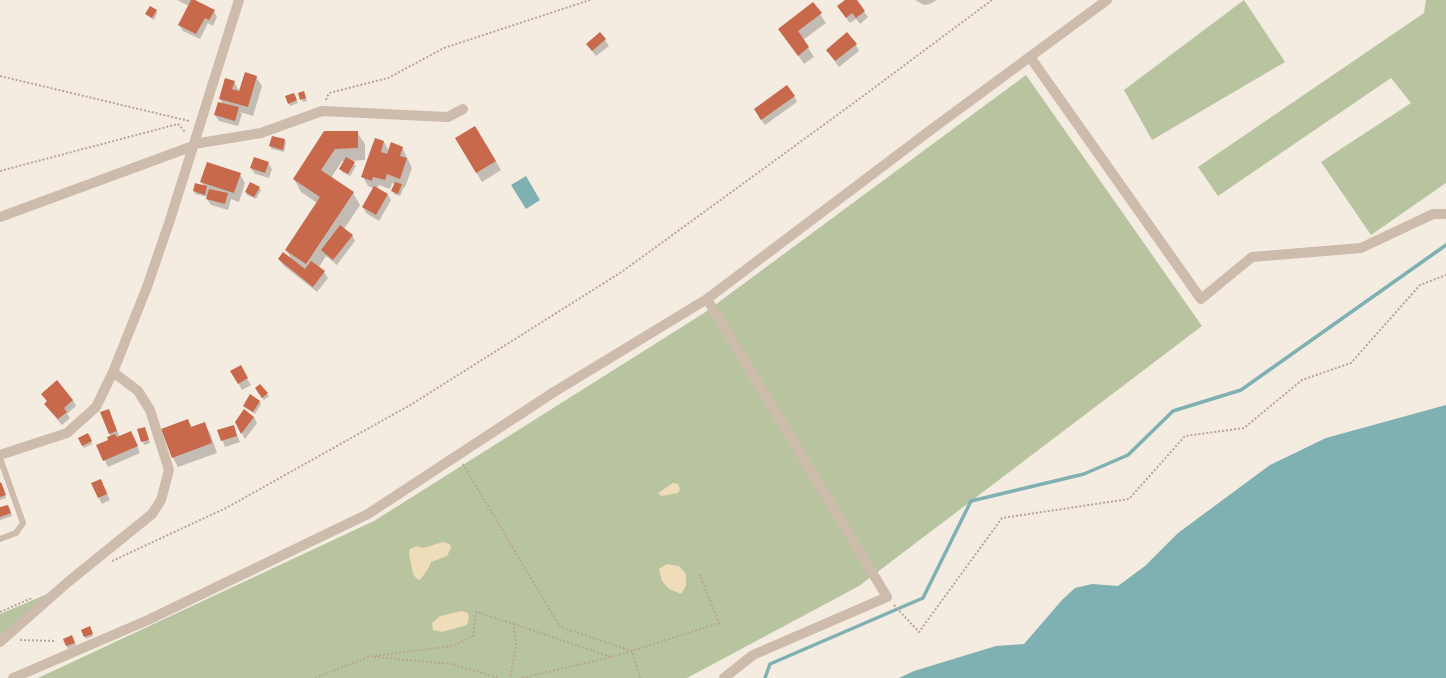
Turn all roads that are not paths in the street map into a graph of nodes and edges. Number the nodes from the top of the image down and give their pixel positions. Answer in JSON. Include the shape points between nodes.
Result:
{"nodes":[{"id":1,"x":239,"y":0,"type":"edge"},
{"id":2,"x":1107,"y":0,"type":"edge"},
{"id":3,"x":1030,"y":57,"type":"junction"},
{"id":4,"x":463,"y":109,"type":"dead end"},
{"id":5,"x":194,"y":145,"type":"junction"},
{"id":6,"x":1446,"y":214,"type":"edge"},
{"id":7,"x":0,"y":218,"type":"edge"},
{"id":8,"x":707,"y":299,"type":"junction"},
{"id":9,"x":113,"y":372,"type":"junction"},
{"id":10,"x":0,"y":457,"type":"edge"},
{"id":11,"x":2,"y":471,"type":"edge"},
{"id":12,"x":0,"y":539,"type":"edge"},
{"id":13,"x":2,"y":640,"type":"edge"},
{"id":14,"x":13,"y":678,"type":"edge"},
{"id":15,"x":724,"y":678,"type":"edge"}],
"edges":[{"from":1,"to":5,"type":"street"},
{"from":2,"to":3,"type":"street"},
{"from":3,"to":6,"type":"street","via":[[1201,299],[1252,256],[1360,248],[1433,214]]},
{"from":3,"to":8,"type":"street"},
{"from":4,"to":5,"type":"street","via":[[448,117],[322,112],[261,133]]},
{"from":5,"to":7,"type":"street"},
{"from":5,"to":9,"type":"street","via":[[147,287]]},
{"from":8,"to":14,"type":"street","via":[[554,392],[368,514],[148,620]]},
{"from":8,"to":15,"type":"street","via":[[887,597],[753,655]]},
{"from":9,"to":10,"type":"street","via":[[96,407],[67,433]]},
{"from":9,"to":13,"type":"street","via":[[138,391],[150,410],[169,470],[161,500],[152,514]]},
{"from":10,"to":11,"type":"lane"},
{"from":11,"to":12,"type":"lane","via":[[23,523],[16,533]]}]}
